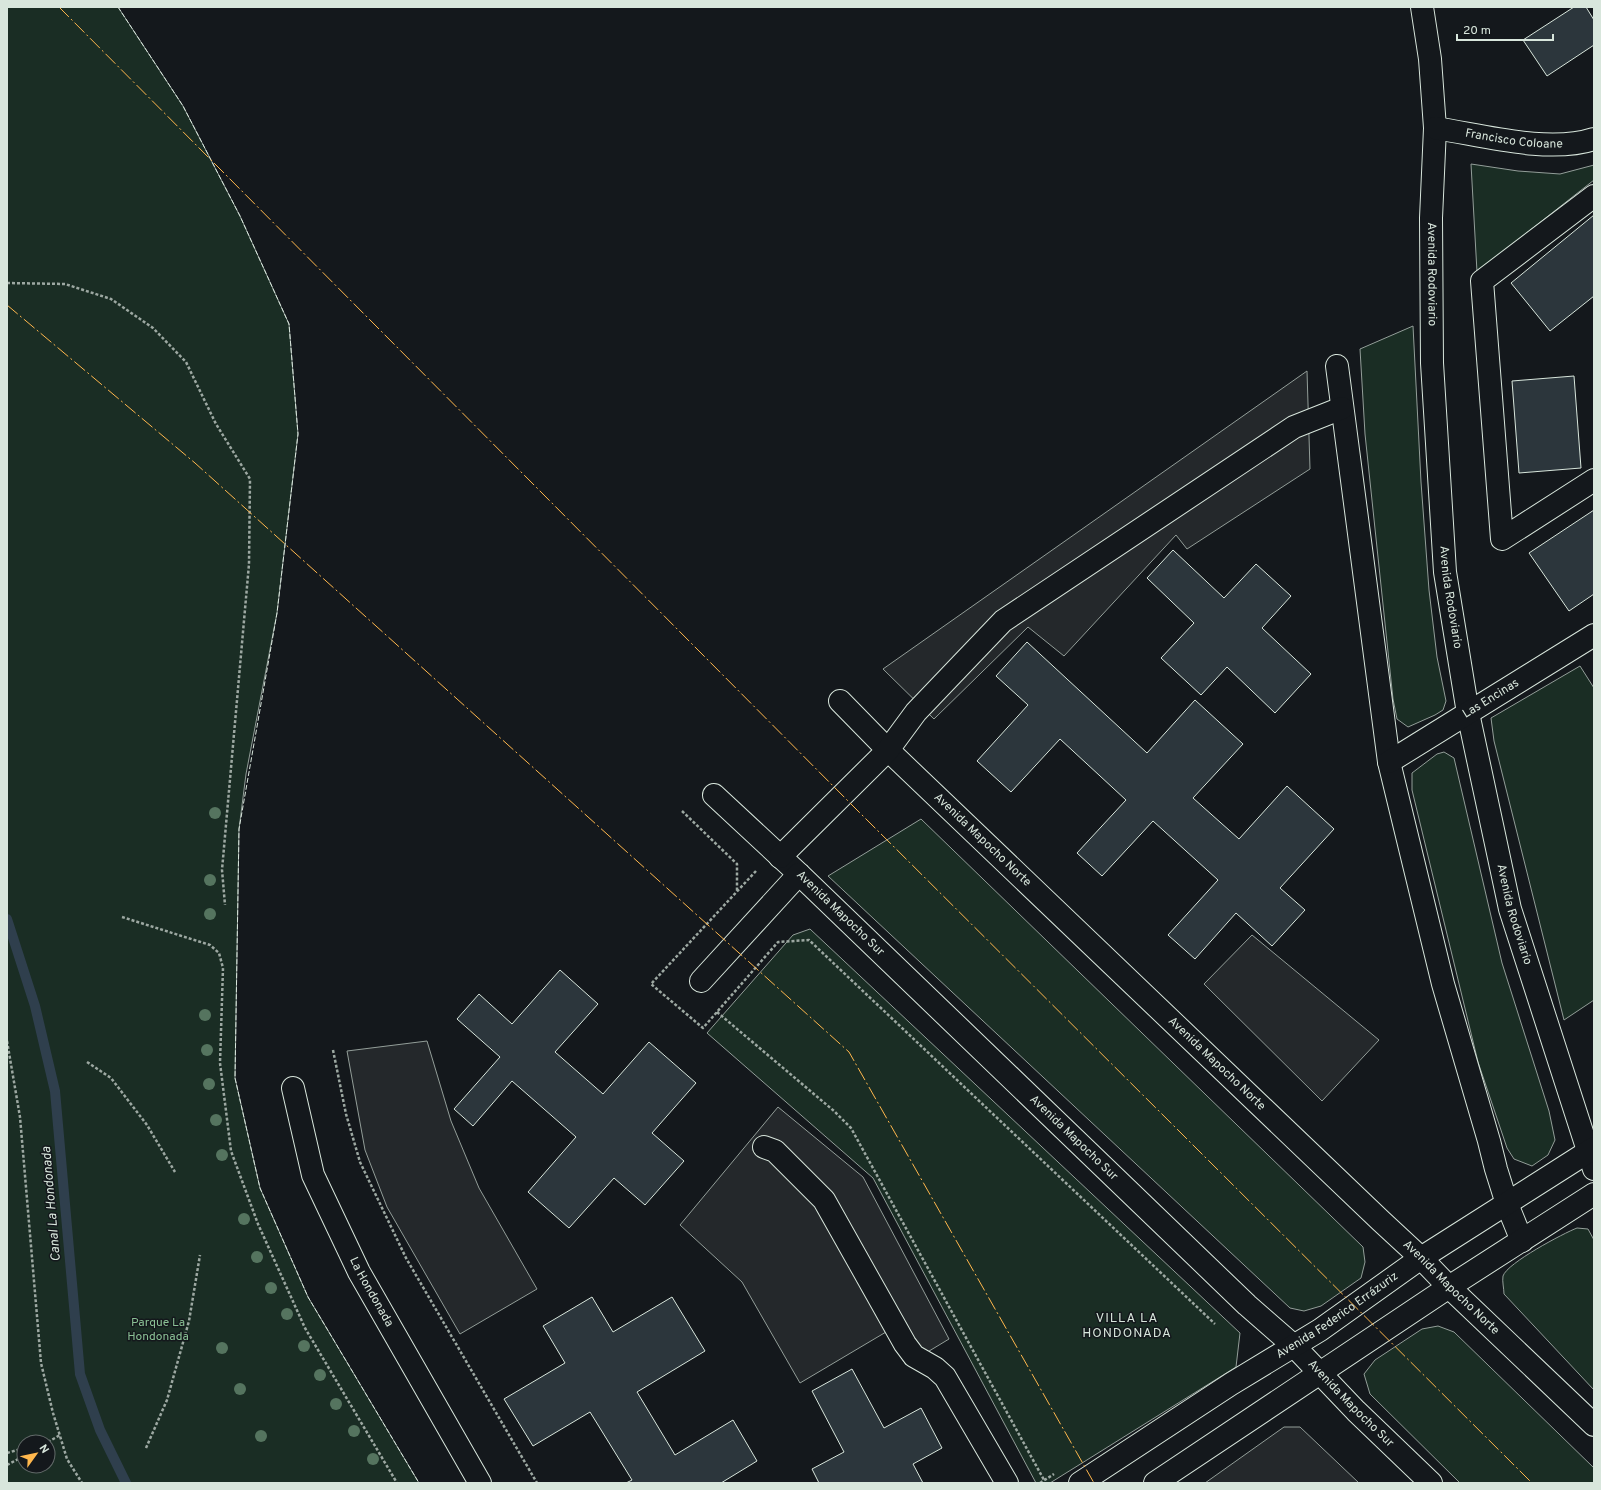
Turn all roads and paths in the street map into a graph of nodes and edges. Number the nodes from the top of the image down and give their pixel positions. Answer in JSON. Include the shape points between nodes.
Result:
{"nodes":[{"id":1,"x":1422,"y":7,"type":"edge"},
{"id":2,"x":1435,"y":128,"type":"junction"},
{"id":3,"x":1594,"y":138,"type":"edge"},
{"id":4,"x":1594,"y":196,"type":"edge"},
{"id":5,"x":7,"y":283,"type":"edge"},
{"id":6,"x":1337,"y":366,"type":"dead end"},
{"id":7,"x":1342,"y":408,"type":"junction"},
{"id":8,"x":1594,"y":480,"type":"edge"},
{"id":9,"x":1592,"y":642,"type":"edge"},
{"id":10,"x":840,"y":701,"type":"dead end"},
{"id":11,"x":1468,"y":713,"type":"junction"},
{"id":12,"x":888,"y":750,"type":"junction"},
{"id":13,"x":1389,"y":762,"type":"junction"},
{"id":14,"x":714,"y":795,"type":"dead end"},
{"id":15,"x":682,"y":812,"type":"dead end"},
{"id":16,"x":777,"y":855,"type":"junction"},
{"id":17,"x":799,"y":874,"type":"junction"},
{"id":18,"x":737,"y":891,"type":"junction"},
{"id":19,"x":225,"y":905,"type":"dead end"},
{"id":20,"x":122,"y":917,"type":"dead end"},
{"id":21,"x":701,"y":981,"type":"dead end"},
{"id":22,"x":717,"y":1012,"type":"junction"},
{"id":23,"x":7,"y":1041,"type":"edge"},
{"id":24,"x":333,"y":1050,"type":"dead end"},
{"id":25,"x":87,"y":1062,"type":"dead end"},
{"id":26,"x":293,"y":1088,"type":"dead end"},
{"id":27,"x":764,"y":1147,"type":"dead end"},
{"id":28,"x":1592,"y":1156,"type":"edge"},
{"id":29,"x":175,"y":1172,"type":"dead end"},
{"id":30,"x":1594,"y":1194,"type":"edge"},
{"id":31,"x":1507,"y":1204,"type":"junction"},
{"id":32,"x":1522,"y":1240,"type":"junction"},
{"id":33,"x":200,"y":1255,"type":"dead end"},
{"id":34,"x":1421,"y":1258,"type":"junction"},
{"id":35,"x":1449,"y":1287,"type":"junction"},
{"id":36,"x":1215,"y":1324,"type":"dead end"},
{"id":37,"x":1294,"y":1346,"type":"junction"},
{"id":38,"x":1320,"y":1374,"type":"junction"},
{"id":39,"x":1594,"y":1424,"type":"edge"},
{"id":40,"x":60,"y":1435,"type":"junction"},
{"id":41,"x":56,"y":1437,"type":"edge"},
{"id":42,"x":146,"y":1448,"type":"dead end"},
{"id":43,"x":16,"y":1460,"type":"edge"},
{"id":44,"x":7,"y":1465,"type":"edge"},
{"id":45,"x":1044,"y":1480,"type":"dead end"},
{"id":46,"x":82,"y":1483,"type":"edge"},
{"id":47,"x":397,"y":1483,"type":"edge"},
{"id":48,"x":480,"y":1483,"type":"edge"},
{"id":49,"x":537,"y":1483,"type":"edge"},
{"id":50,"x":1007,"y":1483,"type":"edge"},
{"id":51,"x":1080,"y":1483,"type":"edge"},
{"id":52,"x":1155,"y":1483,"type":"edge"},
{"id":53,"x":1431,"y":1483,"type":"edge"}],
"edges":[{"from":1,"to":2,"type":"street","name":"Avenida Rodoviario","via":[[1430,59]]},
{"from":2,"to":3,"type":"street","name":"Francisco Coloane","via":[[1499,140],[1534,143],[1556,144]]},
{"from":2,"to":11,"type":"street","name":"Avenida Rodoviario","via":[[1431,218],[1432,363],[1445,572]]},
{"from":4,"to":8,"type":"street","via":[[1482,281],[1502,539]]},
{"from":5,"to":19,"type":"path","via":[[65,284],[111,299],[153,328],[186,362],[216,424],[250,479],[249,564],[222,870]]},
{"from":6,"to":7,"type":"street"},
{"from":7,"to":12,"type":"street","via":[[1294,427],[1003,621],[916,712]]},
{"from":7,"to":13,"type":"street"},
{"from":9,"to":11,"type":"street","name":"Las Encinas"},
{"from":10,"to":12,"type":"street","name":"Avenida Mapocho Norte"},
{"from":11,"to":13,"type":"street","name":"Las Encinas"},
{"from":11,"to":28,"type":"street","name":"Avenida Rodoviario","via":[[1510,909]]},
{"from":12,"to":16,"type":"street"},
{"from":12,"to":34,"type":"street","name":"Avenida Mapocho Norte"},
{"from":13,"to":31,"type":"street","via":[[1443,984]]},
{"from":14,"to":16,"type":"street","name":"Avenida Mapocho Sur"},
{"from":15,"to":18,"type":"path","via":[[737,864]]},
{"from":16,"to":17,"type":"street","name":"Avenida Mapocho Sur"},
{"from":16,"to":18,"type":"path"},
{"from":17,"to":21,"type":"street"},
{"from":17,"to":37,"type":"street","name":"Avenida Mapocho Sur","via":[[1241,1299]]},
{"from":18,"to":22,"type":"path","via":[[652,984],[703,1028]]},
{"from":20,"to":47,"type":"path","via":[[210,945],[220,953],[223,968],[220,1063],[231,1151],[258,1224],[305,1328]]},
{"from":22,"to":36,"type":"path","via":[[778,942],[809,940]]},
{"from":22,"to":45,"type":"path","via":[[851,1128]]},
{"from":23,"to":40,"type":"path","via":[[20,1117],[41,1363]]},
{"from":24,"to":49,"type":"path","via":[[346,1114],[360,1162],[406,1258]]},
{"from":25,"to":29,"type":"path","via":[[111,1078],[147,1125]]},
{"from":26,"to":48,"type":"street","name":"La Hondonada","via":[[313,1175],[359,1272]]},
{"from":27,"to":50,"type":"street","via":[[775,1152],[824,1200],[905,1344],[914,1356],[936,1368],[945,1377]]},
{"from":28,"to":31,"type":"street","name":"Avenida Federico Errázuriz"},
{"from":30,"to":32,"type":"street"},
{"from":31,"to":32,"type":"street"},
{"from":31,"to":34,"type":"street","name":"Avenida Federico Errázuriz"},
{"from":32,"to":35,"type":"street"},
{"from":33,"to":42,"type":"path","via":[[189,1321],[167,1400]]},
{"from":34,"to":35,"type":"street","name":"Avenida Mapocho Norte"},
{"from":34,"to":37,"type":"street","name":"Avenida Federico Errázuriz"},
{"from":35,"to":38,"type":"street"},
{"from":35,"to":39,"type":"street","name":"Avenida Mapocho Norte"},
{"from":37,"to":38,"type":"street","name":"Avenida Mapocho Sur"},
{"from":37,"to":51,"type":"street","name":"Avenida Federico Errázuriz"},
{"from":38,"to":52,"type":"street"},
{"from":38,"to":53,"type":"street","name":"Avenida Mapocho Sur"},
{"from":40,"to":41,"type":"path"},
{"from":40,"to":46,"type":"path","via":[[67,1459]]},
{"from":43,"to":44,"type":"path"}]}
